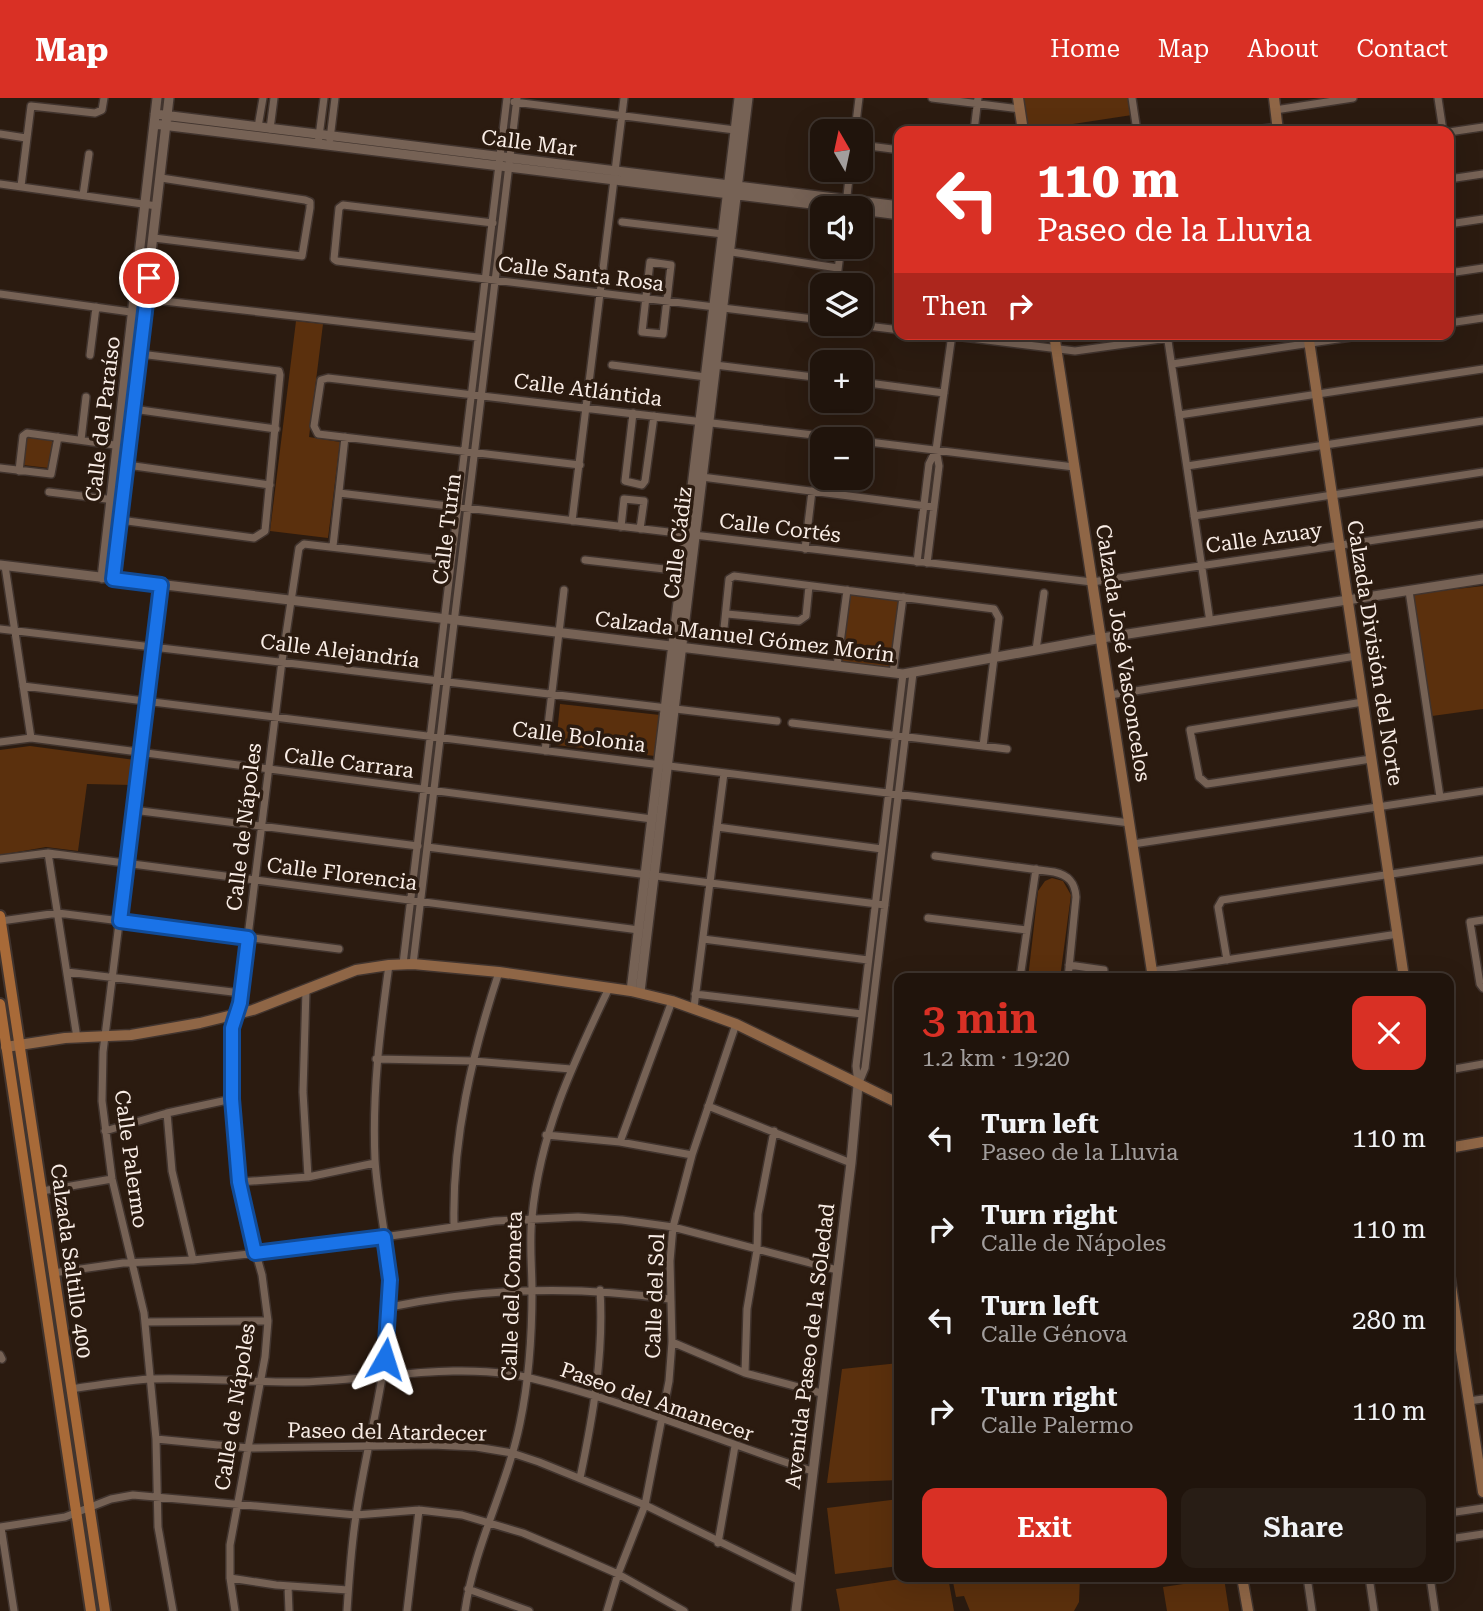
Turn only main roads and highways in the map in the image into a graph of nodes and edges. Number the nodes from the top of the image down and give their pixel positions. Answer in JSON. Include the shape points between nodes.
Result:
{"nodes":[{"id":1,"x":1018,"y":98,"type":"edge"},
{"id":2,"x":1274,"y":98,"type":"edge"},
{"id":3,"x":1022,"y":126,"type":"edge"},
{"id":4,"x":1278,"y":126,"type":"edge"},
{"id":5,"x":1055,"y":340,"type":"edge"},
{"id":6,"x":1309,"y":340,"type":"edge"},
{"id":7,"x":0,"y":918,"type":"edge"},
{"id":8,"x":1153,"y":973,"type":"edge"},
{"id":9,"x":1403,"y":973,"type":"edge"},
{"id":10,"x":0,"y":1004,"type":"edge"},
{"id":11,"x":2,"y":1032,"type":"edge"},
{"id":12,"x":19,"y":1045,"type":"junction"},
{"id":13,"x":6,"y":1046,"type":"junction"},
{"id":14,"x":894,"y":1101,"type":"edge"},
{"id":15,"x":1483,"y":1142,"type":"edge"},
{"id":16,"x":1454,"y":1147,"type":"edge"},
{"id":17,"x":1454,"y":1305,"type":"edge"},
{"id":18,"x":1480,"y":1450,"type":"edge"},
{"id":19,"x":1483,"y":1492,"type":"edge"},
{"id":20,"x":1243,"y":1582,"type":"edge"},
{"id":21,"x":91,"y":1611,"type":"edge"},
{"id":22,"x":105,"y":1611,"type":"edge"},
{"id":23,"x":1248,"y":1611,"type":"edge"}],
"edges":[{"from":1,"to":3,"type":"main road"},
{"from":2,"to":4,"type":"main road"},
{"from":5,"to":8,"type":"main road","name":"Calzada José Vasconcelos"},
{"from":6,"to":9,"type":"main road","name":"Calzada División del Norte"},
{"from":7,"to":12,"type":"main road","name":"Calzada Saltillo 400"},
{"from":10,"to":11,"type":"main road","name":"Calzada Saltillo 400"},
{"from":11,"to":13,"type":"main road","name":"Calzada Saltillo 400"},
{"from":12,"to":13,"type":"main road"},
{"from":12,"to":14,"type":"main road","via":[[176,1028],[236,1015],[356,970],[408,964],[499,972],[672,1000],[736,1024]]},
{"from":12,"to":22,"type":"main road","name":"Calzada Saltillo 400"},
{"from":13,"to":21,"type":"main road","name":"Calzada Saltillo 400"},
{"from":15,"to":16,"type":"main road"},
{"from":17,"to":18,"type":"main road"},
{"from":18,"to":19,"type":"main road"},
{"from":20,"to":23,"type":"main road"}]}
